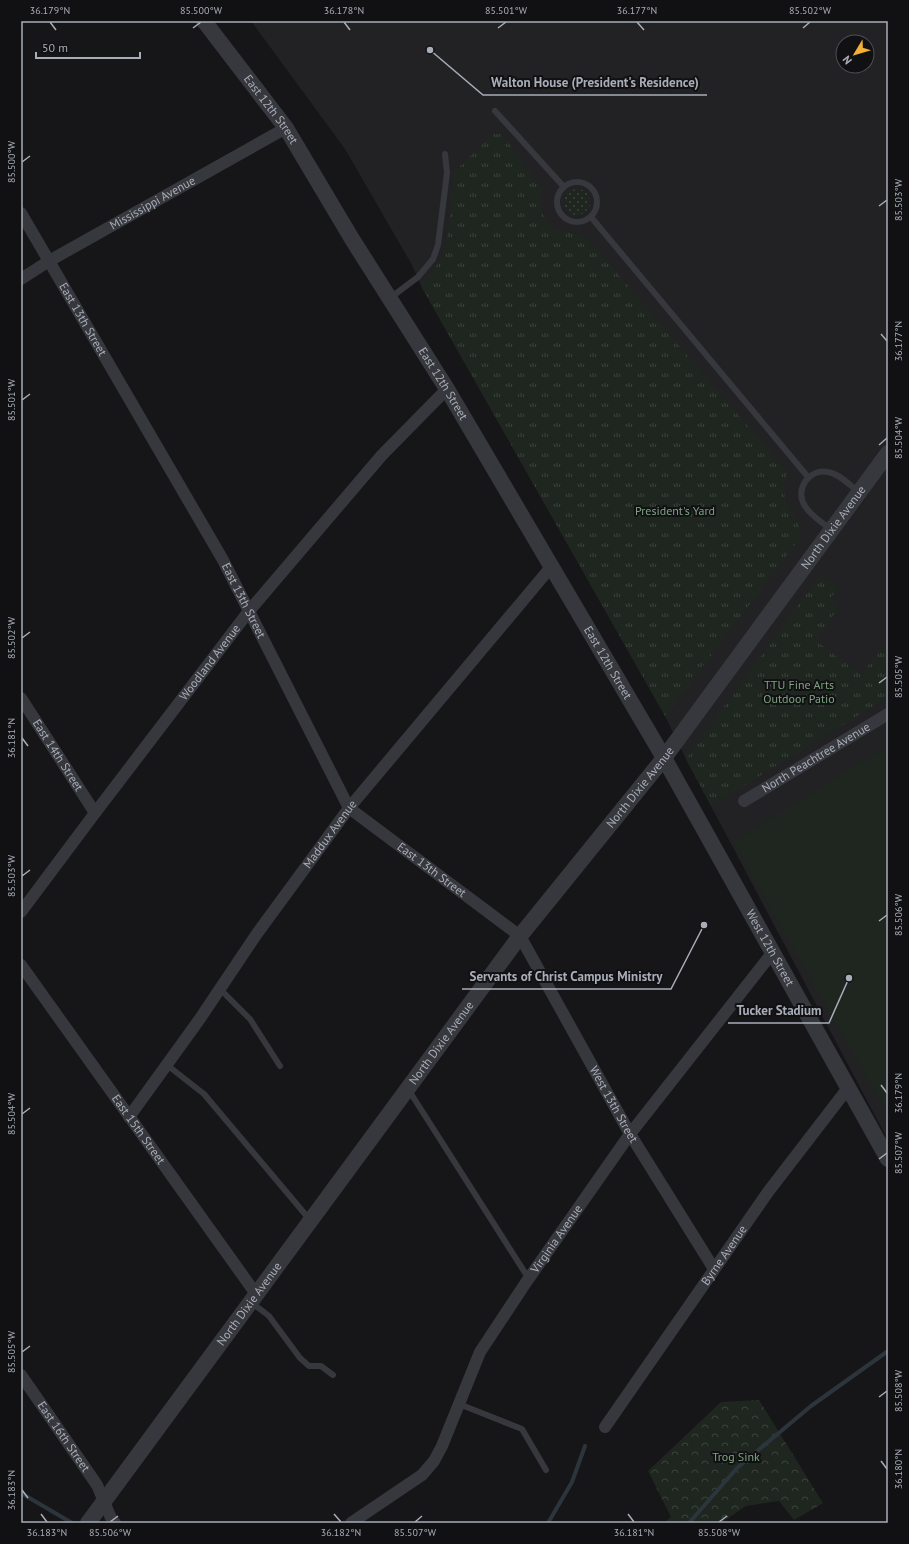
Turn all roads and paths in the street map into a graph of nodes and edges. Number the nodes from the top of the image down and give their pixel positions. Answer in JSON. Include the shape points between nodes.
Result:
{"nodes":[{"id":1,"x":204,"y":21,"type":"edge"},
{"id":2,"x":496,"y":111,"type":"dead end"},
{"id":3,"x":286,"y":128,"type":"junction"},
{"id":4,"x":445,"y":154,"type":"dead end"},
{"id":5,"x":564,"y":187,"type":"junction"},
{"id":6,"x":21,"y":213,"type":"edge"},
{"id":7,"x":590,"y":217,"type":"junction"},
{"id":8,"x":49,"y":261,"type":"junction"},
{"id":9,"x":21,"y":279,"type":"edge"},
{"id":10,"x":390,"y":298,"type":"junction"},
{"id":11,"x":447,"y":389,"type":"junction"},
{"id":12,"x":888,"y":453,"type":"edge"},
{"id":13,"x":808,"y":477,"type":"junction"},
{"id":14,"x":858,"y":492,"type":"junction"},
{"id":15,"x":831,"y":529,"type":"junction"},
{"id":16,"x":552,"y":567,"type":"junction"},
{"id":17,"x":249,"y":611,"type":"junction"},
{"id":18,"x":21,"y":698,"type":"edge"},
{"id":19,"x":888,"y":714,"type":"edge"},
{"id":20,"x":664,"y":758,"type":"junction"},
{"id":21,"x":744,"y":800,"type":"dead end"},
{"id":22,"x":349,"y":808,"type":"junction"},
{"id":23,"x":94,"y":813,"type":"junction"},
{"id":24,"x":21,"y":912,"type":"edge"},
{"id":25,"x":520,"y":936,"type":"junction"},
{"id":26,"x":773,"y":952,"type":"junction"},
{"id":27,"x":21,"y":965,"type":"edge"},
{"id":28,"x":220,"y":989,"type":"junction"},
{"id":29,"x":167,"y":1065,"type":"junction"},
{"id":30,"x":280,"y":1066,"type":"dead end"},
{"id":31,"x":408,"y":1088,"type":"junction"},
{"id":32,"x":848,"y":1088,"type":"junction"},
{"id":33,"x":129,"y":1117,"type":"junction"},
{"id":34,"x":630,"y":1134,"type":"junction"},
{"id":35,"x":888,"y":1159,"type":"edge"},
{"id":36,"x":310,"y":1220,"type":"junction"},
{"id":37,"x":714,"y":1270,"type":"junction"},
{"id":38,"x":529,"y":1279,"type":"junction"},
{"id":39,"x":253,"y":1298,"type":"junction"},
{"id":40,"x":21,"y":1375,"type":"edge"},
{"id":41,"x":333,"y":1375,"type":"dead end"},
{"id":42,"x":459,"y":1404,"type":"junction"},
{"id":43,"x":605,"y":1427,"type":"dead end"},
{"id":44,"x":546,"y":1470,"type":"dead end"},
{"id":45,"x":104,"y":1500,"type":"junction"},
{"id":46,"x":88,"y":1523,"type":"edge"},
{"id":47,"x":115,"y":1523,"type":"edge"},
{"id":48,"x":351,"y":1523,"type":"edge"}],
"edges":[{"from":1,"to":3,"type":"street","name":"East 12th Street"},
{"from":2,"to":5,"type":"lane"},
{"from":3,"to":8,"type":"street","name":"Mississippi Avenue"},
{"from":3,"to":10,"type":"street","name":"East 12th Street"},
{"from":4,"to":10,"type":"lane","via":[[447,173],[438,245],[433,259],[418,277]]},
{"from":5,"to":7,"type":"lane","via":[[573,182],[580,182],[592,188],[597,201]]},
{"from":5,"to":7,"type":"lane","via":[[557,195],[556,202],[560,214],[565,219],[577,222],[583,222]]},
{"from":6,"to":8,"type":"street","name":"East 13th Street"},
{"from":7,"to":13,"type":"lane"},
{"from":8,"to":9,"type":"street","name":"Mississippi Avenue"},
{"from":8,"to":17,"type":"street","name":"East 13th Street","via":[[223,560]]},
{"from":10,"to":11,"type":"street","name":"East 12th Street"},
{"from":11,"to":16,"type":"street","name":"East 12th Street"},
{"from":11,"to":17,"type":"street","name":"Woodland Avenue","via":[[382,455]]},
{"from":12,"to":14,"type":"street","name":"North Dixie Avenue"},
{"from":13,"to":14,"type":"lane","via":[[819,472],[833,473]]},
{"from":13,"to":15,"type":"lane","via":[[803,485],[802,499],[809,512]]},
{"from":14,"to":15,"type":"street","name":"North Dixie Avenue"},
{"from":15,"to":20,"type":"street","name":"North Dixie Avenue"},
{"from":16,"to":20,"type":"street","name":"East 12th Street"},
{"from":16,"to":22,"type":"street","name":"Maddux Avenue"},
{"from":17,"to":22,"type":"street","name":"East 13th Street"},
{"from":17,"to":23,"type":"street","name":"Woodland Avenue"},
{"from":18,"to":23,"type":"street","name":"East 14th Street"},
{"from":19,"to":21,"type":"street","name":"North Peachtree Avenue"},
{"from":20,"to":25,"type":"street","name":"North Dixie Avenue"},
{"from":20,"to":26,"type":"street","name":"West 12th Street"},
{"from":22,"to":25,"type":"street","name":"East 13th Street"},
{"from":22,"to":28,"type":"street","name":"Maddux Avenue","via":[[256,935]]},
{"from":23,"to":24,"type":"street","name":"Woodland Avenue"},
{"from":25,"to":31,"type":"street","name":"North Dixie Avenue"},
{"from":25,"to":34,"type":"street","name":"West 13th Street"},
{"from":26,"to":32,"type":"street","name":"West 12th Street"},
{"from":26,"to":34,"type":"street","name":"Virginia Avenue"},
{"from":27,"to":33,"type":"street","name":"East 15th Street"},
{"from":28,"to":29,"type":"street","name":"Maddux Avenue"},
{"from":28,"to":30,"type":"lane","via":[[250,1019]]},
{"from":29,"to":33,"type":"street","name":"Maddux Avenue"},
{"from":29,"to":36,"type":"lane","via":[[204,1094]]},
{"from":31,"to":36,"type":"street","name":"North Dixie Avenue"},
{"from":31,"to":38,"type":"lane"},
{"from":32,"to":35,"type":"street","name":"West 12th Street"},
{"from":32,"to":37,"type":"street","name":"Byrne Avenue","via":[[768,1192]]},
{"from":33,"to":39,"type":"street","name":"East 15th Street"},
{"from":34,"to":37,"type":"street","name":"West 13th Street"},
{"from":34,"to":38,"type":"street","name":"Virginia Avenue"},
{"from":36,"to":39,"type":"street","name":"North Dixie Avenue"},
{"from":37,"to":43,"type":"street","name":"Byrne Avenue"},
{"from":38,"to":42,"type":"street","name":"Virginia Avenue","via":[[480,1352]]},
{"from":39,"to":41,"type":"lane","via":[[300,1358],[309,1366],[321,1366]]},
{"from":39,"to":45,"type":"street","name":"North Dixie Avenue"},
{"from":40,"to":45,"type":"street","name":"East 16th Street","via":[[97,1485]]},
{"from":42,"to":44,"type":"lane","via":[[522,1429]]},
{"from":42,"to":48,"type":"street","name":"Virginia Avenue","via":[[442,1446],[422,1475]]},
{"from":45,"to":46,"type":"street","name":"North Dixie Avenue"},
{"from":45,"to":47,"type":"street","name":"East 16th Street"}]}
